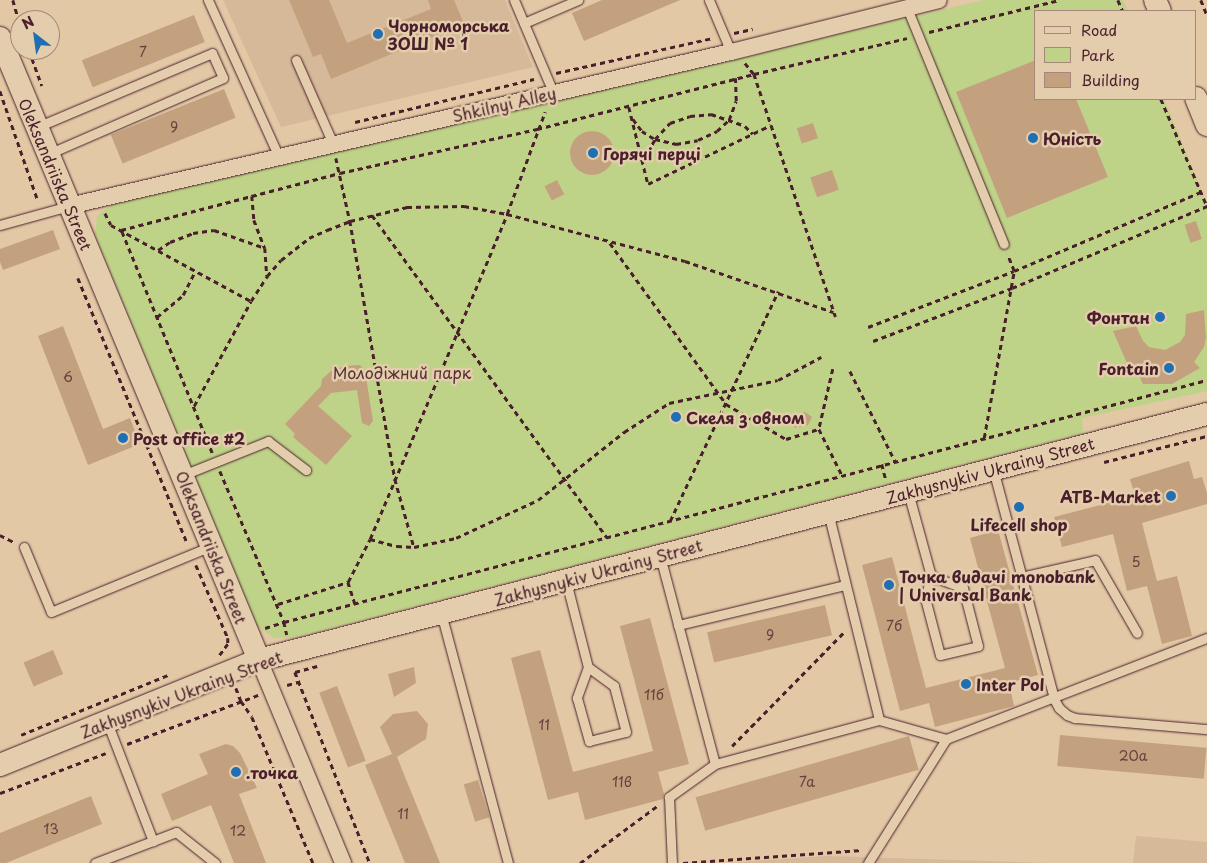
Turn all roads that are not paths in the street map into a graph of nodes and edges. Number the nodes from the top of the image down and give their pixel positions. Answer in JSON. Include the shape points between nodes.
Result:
{"nodes":[{"id":1,"x":208,"y":0,"type":"edge"},
{"id":2,"x":514,"y":0,"type":"edge"},
{"id":3,"x":578,"y":0,"type":"edge"},
{"id":4,"x":710,"y":0,"type":"edge"},
{"id":5,"x":939,"y":0,"type":"edge"},
{"id":6,"x":914,"y":4,"type":"edge"},
{"id":7,"x":524,"y":23,"type":"junction"},
{"id":8,"x":0,"y":38,"type":"edge"},
{"id":9,"x":730,"y":49,"type":"junction"},
{"id":10,"x":296,"y":60,"type":"dead end"},
{"id":11,"x":553,"y":92,"type":"junction"},
{"id":12,"x":1197,"y":100,"type":"edge"},
{"id":13,"x":1207,"y":125,"type":"edge"},
{"id":14,"x":37,"y":127,"type":"junction"},
{"id":15,"x":333,"y":144,"type":"junction"},
{"id":16,"x":48,"y":154,"type":"junction"},
{"id":17,"x":279,"y":158,"type":"junction"},
{"id":18,"x":69,"y":206,"type":"junction"},
{"id":19,"x":0,"y":225,"type":"edge"},
{"id":20,"x":1004,"y":244,"type":"road end"},
{"id":21,"x":1207,"y":414,"type":"edge"},
{"id":22,"x":306,"y":470,"type":"dead end"},
{"id":23,"x":993,"y":470,"type":"junction"},
{"id":24,"x":182,"y":475,"type":"junction"},
{"id":25,"x":908,"y":491,"type":"junction"},
{"id":26,"x":828,"y":512,"type":"junction"},
{"id":27,"x":24,"y":547,"type":"road end"},
{"id":28,"x":202,"y":550,"type":"junction"},
{"id":29,"x":660,"y":556,"type":"junction"},
{"id":30,"x":931,"y":576,"type":"junction"},
{"id":31,"x":1021,"y":577,"type":"junction"},
{"id":32,"x":566,"y":580,"type":"junction"},
{"id":33,"x":846,"y":585,"type":"junction"},
{"id":34,"x":441,"y":613,"type":"junction"},
{"id":35,"x":678,"y":624,"type":"junction"},
{"id":36,"x":1137,"y":633,"type":"dead end"},
{"id":37,"x":1206,"y":640,"type":"edge"},
{"id":38,"x":259,"y":660,"type":"junction"},
{"id":39,"x":588,"y":667,"type":"junction"},
{"id":40,"x":1054,"y":699,"type":"junction"},
{"id":41,"x":879,"y":720,"type":"junction"},
{"id":42,"x":107,"y":722,"type":"junction"},
{"id":43,"x":1207,"y":729,"type":"edge"},
{"id":44,"x":946,"y":739,"type":"junction"},
{"id":45,"x":715,"y":764,"type":"junction"},
{"id":46,"x":0,"y":765,"type":"edge"},
{"id":47,"x":153,"y":841,"type":"junction"},
{"id":48,"x":95,"y":863,"type":"edge"},
{"id":49,"x":215,"y":863,"type":"edge"},
{"id":50,"x":343,"y":863,"type":"edge"},
{"id":51,"x":508,"y":863,"type":"edge"},
{"id":52,"x":672,"y":863,"type":"edge"},
{"id":53,"x":868,"y":863,"type":"edge"}],
"edges":[{"from":1,"to":17,"type":"lane"},
{"from":2,"to":7,"type":"lane"},
{"from":3,"to":7,"type":"lane"},
{"from":4,"to":9,"type":"lane"},
{"from":5,"to":6,"type":"street","name":"Shkilnyi Alley"},
{"from":6,"to":9,"type":"street","name":"Shkilnyi Alley"},
{"from":6,"to":20,"type":"lane","via":[[918,35]]},
{"from":7,"to":11,"type":"lane"},
{"from":8,"to":14,"type":"main road","name":"Oleksandriiska Street"},
{"from":9,"to":11,"type":"street","name":"Shkilnyi Alley"},
{"from":10,"to":15,"type":"lane"},
{"from":11,"to":15,"type":"street","name":"Shkilnyi Alley"},
{"from":12,"to":13,"type":"main road"},
{"from":14,"to":16,"type":"main road","name":"Oleksandriiska Street"},
{"from":14,"to":16,"type":"lane","via":[[212,53],[223,78]]},
{"from":15,"to":17,"type":"street","name":"Shkilnyi Alley"},
{"from":16,"to":18,"type":"main road","name":"Oleksandriiska Street"},
{"from":17,"to":18,"type":"street","name":"Shkilnyi Alley"},
{"from":18,"to":19,"type":"lane"},
{"from":18,"to":24,"type":"main road","name":"Oleksandriiska Street"},
{"from":21,"to":23,"type":"main road","name":"Zakhysnykiv Ukrainy Street"},
{"from":22,"to":24,"type":"lane","via":[[268,441]]},
{"from":23,"to":25,"type":"main road","name":"Zakhysnykiv Ukrainy Street"},
{"from":23,"to":31,"type":"lane"},
{"from":24,"to":28,"type":"main road","name":"Oleksandriiska Street"},
{"from":25,"to":26,"type":"main road","name":"Zakhysnykiv Ukrainy Street"},
{"from":25,"to":30,"type":"lane"},
{"from":26,"to":29,"type":"main road","name":"Zakhysnykiv Ukrainy Street"},
{"from":26,"to":33,"type":"lane"},
{"from":27,"to":28,"type":"lane","via":[[51,612]]},
{"from":28,"to":38,"type":"main road","name":"Oleksandriiska Street"},
{"from":29,"to":32,"type":"main road","name":"Zakhysnykiv Ukrainy Street"},
{"from":29,"to":35,"type":"lane"},
{"from":30,"to":30,"type":"lane","via":[[925,598],[940,655],[978,646],[963,588]]},
{"from":31,"to":36,"type":"lane","via":[[1094,560]]},
{"from":31,"to":40,"type":"lane"},
{"from":32,"to":34,"type":"main road","name":"Zakhysnykiv Ukrainy Street"},
{"from":32,"to":39,"type":"lane"},
{"from":33,"to":35,"type":"lane"},
{"from":33,"to":41,"type":"lane"},
{"from":34,"to":38,"type":"main road","name":"Zakhysnykiv Ukrainy Street"},
{"from":34,"to":51,"type":"lane"},
{"from":35,"to":45,"type":"lane"},
{"from":37,"to":40,"type":"lane"},
{"from":38,"to":42,"type":"main road","name":"Zakhysnykiv Ukrainy Street"},
{"from":38,"to":50,"type":"street","name":"Oleksandriiska Street"},
{"from":39,"to":39,"type":"lane","via":[[577,698],[589,741],[626,732],[614,686]]},
{"from":40,"to":43,"type":"lane","via":[[1066,715],[1075,718]]},
{"from":40,"to":44,"type":"lane"},
{"from":41,"to":44,"type":"lane"},
{"from":41,"to":45,"type":"lane"},
{"from":42,"to":46,"type":"main road","name":"Zakhysnykiv Ukrainy Street"},
{"from":42,"to":47,"type":"lane"},
{"from":44,"to":53,"type":"lane"},
{"from":45,"to":52,"type":"lane","via":[[669,798]]},
{"from":47,"to":48,"type":"lane"},
{"from":47,"to":49,"type":"lane","via":[[176,832]]}]}
